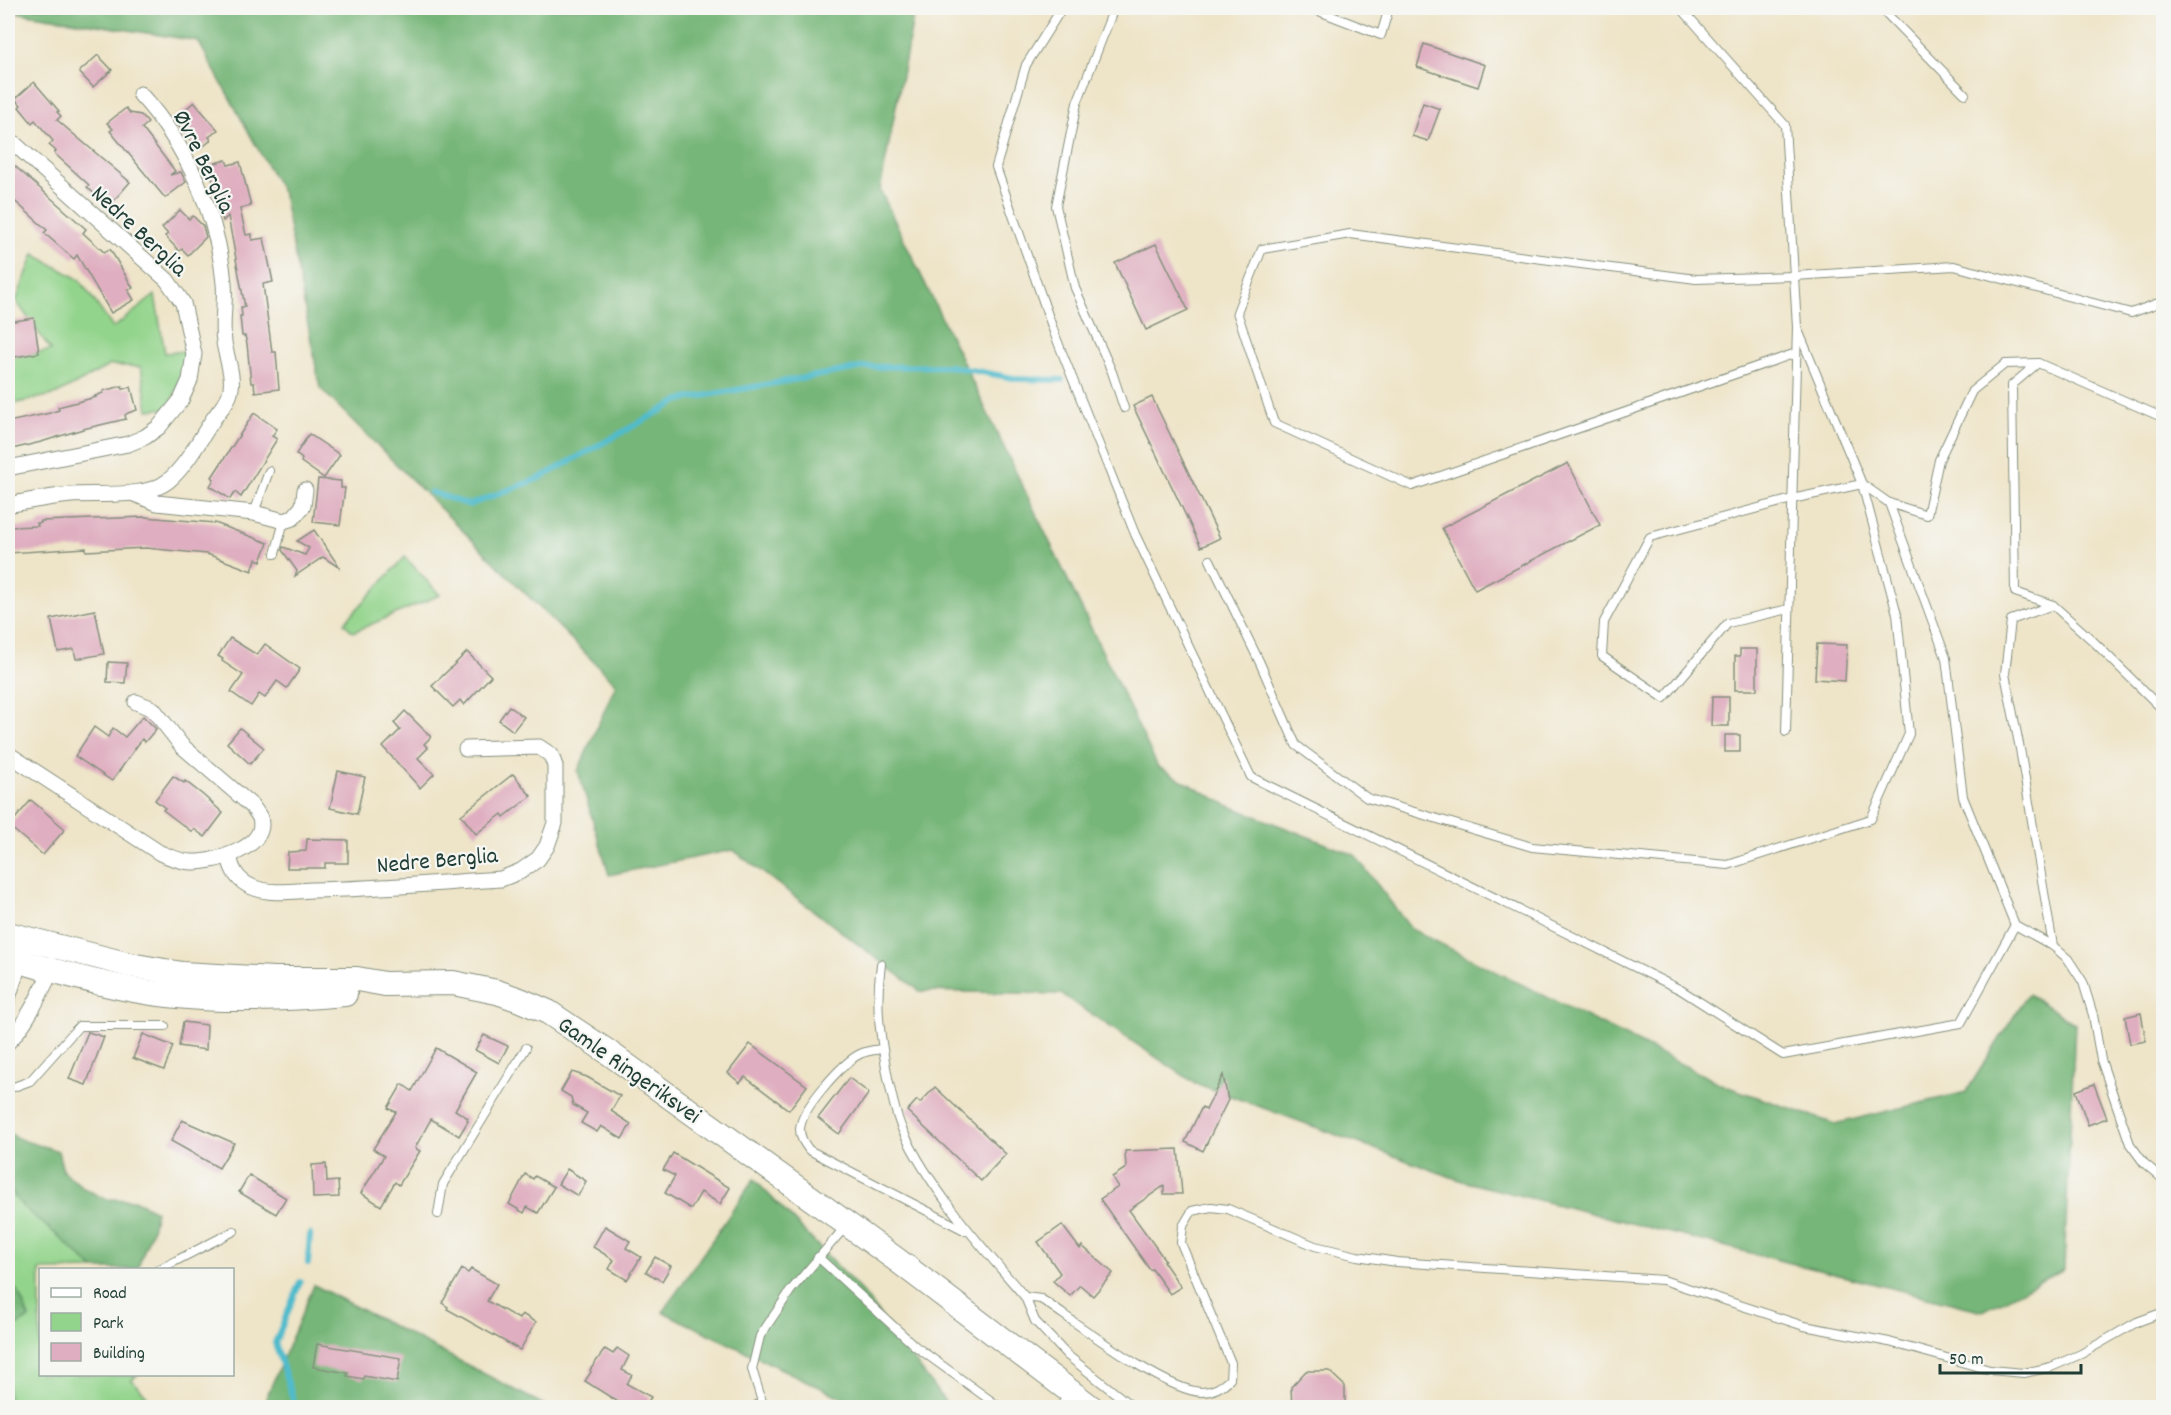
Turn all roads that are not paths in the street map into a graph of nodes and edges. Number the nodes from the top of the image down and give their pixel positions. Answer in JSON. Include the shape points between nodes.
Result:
{"nodes":[{"id":1,"x":1062,"y":8,"type":"edge"},
{"id":2,"x":1114,"y":8,"type":"edge"},
{"id":3,"x":1311,"y":8,"type":"edge"},
{"id":4,"x":1389,"y":8,"type":"edge"},
{"id":5,"x":1682,"y":8,"type":"edge"},
{"id":6,"x":1881,"y":8,"type":"edge"},
{"id":7,"x":140,"y":94,"type":"dead end"},
{"id":8,"x":1965,"y":94,"type":"dead end"},
{"id":9,"x":8,"y":138,"type":"edge"},
{"id":10,"x":1794,"y":276,"type":"junction"},
{"id":11,"x":2163,"y":301,"type":"edge"},
{"id":12,"x":1797,"y":327,"type":"junction"},
{"id":13,"x":1796,"y":353,"type":"junction"},
{"id":14,"x":2038,"y":363,"type":"junction"},
{"id":15,"x":1124,"y":408,"type":"dead end"},
{"id":16,"x":2163,"y":418,"type":"edge"},
{"id":17,"x":8,"y":468,"type":"edge"},
{"id":18,"x":269,"y":471,"type":"dead end"},
{"id":19,"x":1862,"y":484,"type":"junction"},
{"id":20,"x":305,"y":490,"type":"dead end"},
{"id":21,"x":132,"y":493,"type":"junction"},
{"id":22,"x":1792,"y":499,"type":"junction"},
{"id":23,"x":1889,"y":503,"type":"junction"},
{"id":24,"x":8,"y":505,"type":"edge"},
{"id":25,"x":254,"y":513,"type":"junction"},
{"id":26,"x":284,"y":521,"type":"junction"},
{"id":27,"x":275,"y":554,"type":"dead end"},
{"id":28,"x":1210,"y":560,"type":"dead end"},
{"id":29,"x":2053,"y":605,"type":"junction"},
{"id":30,"x":1789,"y":609,"type":"junction"},
{"id":31,"x":136,"y":702,"type":"dead end"},
{"id":32,"x":2163,"y":711,"type":"edge"},
{"id":33,"x":1786,"y":732,"type":"dead end"},
{"id":34,"x":466,"y":748,"type":"dead end"},
{"id":35,"x":8,"y":754,"type":"edge"},
{"id":36,"x":229,"y":856,"type":"junction"},
{"id":37,"x":2015,"y":926,"type":"junction"},
{"id":38,"x":8,"y":934,"type":"edge"},
{"id":39,"x":42,"y":943,"type":"junction"},
{"id":40,"x":2053,"y":946,"type":"junction"},
{"id":41,"x":14,"y":960,"type":"edge"},
{"id":42,"x":881,"y":964,"type":"dead end"},
{"id":43,"x":52,"y":969,"type":"junction"},
{"id":44,"x":385,"y":984,"type":"junction"},
{"id":45,"x":8,"y":998,"type":"edge"},
{"id":46,"x":165,"y":1026,"type":"dead end"},
{"id":47,"x":8,"y":1042,"type":"edge"},
{"id":48,"x":526,"y":1048,"type":"dead end"},
{"id":49,"x":882,"y":1049,"type":"junction"},
{"id":50,"x":8,"y":1089,"type":"edge"},
{"id":51,"x":2163,"y":1180,"type":"edge"},
{"id":52,"x":438,"y":1214,"type":"dead end"},
{"id":53,"x":848,"y":1224,"type":"junction"},
{"id":54,"x":234,"y":1231,"type":"dead end"},
{"id":55,"x":969,"y":1232,"type":"junction"},
{"id":56,"x":818,"y":1257,"type":"junction"},
{"id":57,"x":160,"y":1268,"type":"edge"},
{"id":58,"x":1026,"y":1296,"type":"junction"},
{"id":59,"x":2163,"y":1312,"type":"edge"},
{"id":60,"x":1065,"y":1400,"type":"edge"},
{"id":61,"x":762,"y":1405,"type":"edge"},
{"id":62,"x":753,"y":1407,"type":"edge"},
{"id":63,"x":1001,"y":1407,"type":"edge"},
{"id":64,"x":1092,"y":1407,"type":"edge"},
{"id":65,"x":1134,"y":1407,"type":"edge"}],
"edges":[{"from":1,"to":37,"type":"lane","via":[[1026,65],[996,167],[1055,335],[1135,534],[1251,777],[1681,990],[1783,1055],[1961,1023]]},
{"from":2,"to":15,"type":"lane","via":[[1077,103],[1056,206],[1075,288]]},
{"from":3,"to":4,"type":"lane","via":[[1381,35]]},
{"from":5,"to":10,"type":"lane","via":[[1785,125]]},
{"from":6,"to":8,"type":"lane"},
{"from":7,"to":21,"type":"street","name":"Øvre Berglia","via":[[156,111],[180,150],[216,234],[225,285],[224,340],[231,378],[230,395],[174,475],[153,489]]},
{"from":9,"to":17,"type":"street","name":"Nedre Berglia","via":[[166,280],[183,303],[194,354],[190,380],[181,400],[159,427],[145,437],[94,452]]},
{"from":10,"to":11,"type":"lane","via":[[1954,266],[2132,313]]},
{"from":10,"to":12,"type":"lane"},
{"from":10,"to":13,"type":"lane","via":[[1696,279],[1350,234],[1262,249],[1237,312],[1274,423],[1412,486]]},
{"from":12,"to":13,"type":"lane"},
{"from":12,"to":19,"type":"lane"},
{"from":13,"to":22,"type":"lane"},
{"from":14,"to":16,"type":"lane"},
{"from":14,"to":23,"type":"lane","via":[[2005,364],[1972,391],[1939,460],[1927,515]]},
{"from":14,"to":29,"type":"lane","via":[[2012,385],[2015,592]]},
{"from":18,"to":25,"type":"lane"},
{"from":19,"to":22,"type":"lane"},
{"from":19,"to":23,"type":"lane"},
{"from":19,"to":28,"type":"lane","via":[[1897,614],[1909,734],[1870,819],[1728,865],[1532,847],[1367,798],[1296,745]]},
{"from":20,"to":26,"type":"street","via":[[303,506],[293,518]]},
{"from":21,"to":24,"type":"street","name":"Øvre Berglia","via":[[70,495]]},
{"from":21,"to":25,"type":"street","name":"Øvre Berglia","via":[[157,502]]},
{"from":22,"to":30,"type":"lane"},
{"from":22,"to":30,"type":"lane","via":[[1650,537],[1604,622],[1602,656],[1664,698],[1728,624]]},
{"from":23,"to":37,"type":"lane","via":[[1946,658],[1963,797]]},
{"from":25,"to":26,"type":"street","name":"Øvre Berglia"},
{"from":26,"to":27,"type":"lane"},
{"from":29,"to":32,"type":"lane"},
{"from":29,"to":40,"type":"lane","via":[[2011,620],[2005,674]]},
{"from":30,"to":33,"type":"lane"},
{"from":31,"to":36,"type":"street","via":[[153,709],[182,746],[238,792],[260,818],[255,839]]},
{"from":34,"to":36,"type":"street","name":"Nedre Berglia","via":[[539,747],[551,754],[555,766],[555,823],[538,859],[521,871],[501,879],[268,891],[240,881]]},
{"from":35,"to":36,"type":"street","via":[[160,853],[190,862],[210,862]]},
{"from":37,"to":40,"type":"lane"},
{"from":38,"to":39,"type":"main road","name":"Gamle Ringeriksvei"},
{"from":39,"to":41,"type":"street"},
{"from":39,"to":43,"type":"street"},
{"from":39,"to":44,"type":"main road","name":"Gamle Ringeriksvei","via":[[182,974],[274,980],[357,979]]},
{"from":40,"to":51,"type":"lane","via":[[2068,959],[2083,982],[2101,1060],[2130,1144]]},
{"from":41,"to":43,"type":"main road","name":"Gamle Ringeriksvei"},
{"from":41,"to":45,"type":"street"},
{"from":42,"to":49,"type":"lane","via":[[877,994]]},
{"from":43,"to":44,"type":"main road","name":"Gamle Ringeriksvei","via":[[166,995],[236,1000],[359,992]]},
{"from":43,"to":47,"type":"street"},
{"from":44,"to":53,"type":"main road","name":"Gamle Ringeriksvei","via":[[430,982],[472,986],[548,1012]]},
{"from":46,"to":50,"type":"lane","via":[[79,1026],[30,1081]]},
{"from":48,"to":52,"type":"lane","via":[[443,1184]]},
{"from":49,"to":55,"type":"lane","via":[[902,1128]]},
{"from":49,"to":55,"type":"lane","via":[[861,1053],[841,1068],[805,1112],[801,1138],[808,1150]]},
{"from":53,"to":56,"type":"lane"},
{"from":53,"to":60,"type":"main road","name":"Gamle Ringeriksvei"},
{"from":54,"to":57,"type":"lane"},
{"from":55,"to":58,"type":"lane"},
{"from":56,"to":61,"type":"lane","via":[[759,1336],[752,1369]]},
{"from":56,"to":63,"type":"lane","via":[[915,1346]]},
{"from":58,"to":59,"type":"lane","via":[[1041,1299],[1137,1365],[1182,1388],[1201,1392],[1220,1389],[1230,1378],[1231,1363],[1181,1243],[1183,1226],[1192,1211],[1211,1207],[1228,1209],[1315,1246],[1357,1256],[1663,1280],[1804,1326],[1889,1342],[1990,1370],[2024,1373],[2051,1367]]},
{"from":58,"to":65,"type":"lane","via":[[1035,1321],[1067,1355]]},
{"from":60,"to":64,"type":"main road","name":"Gamle Ringeriksvei"},
{"from":61,"to":62,"type":"lane"}]}
